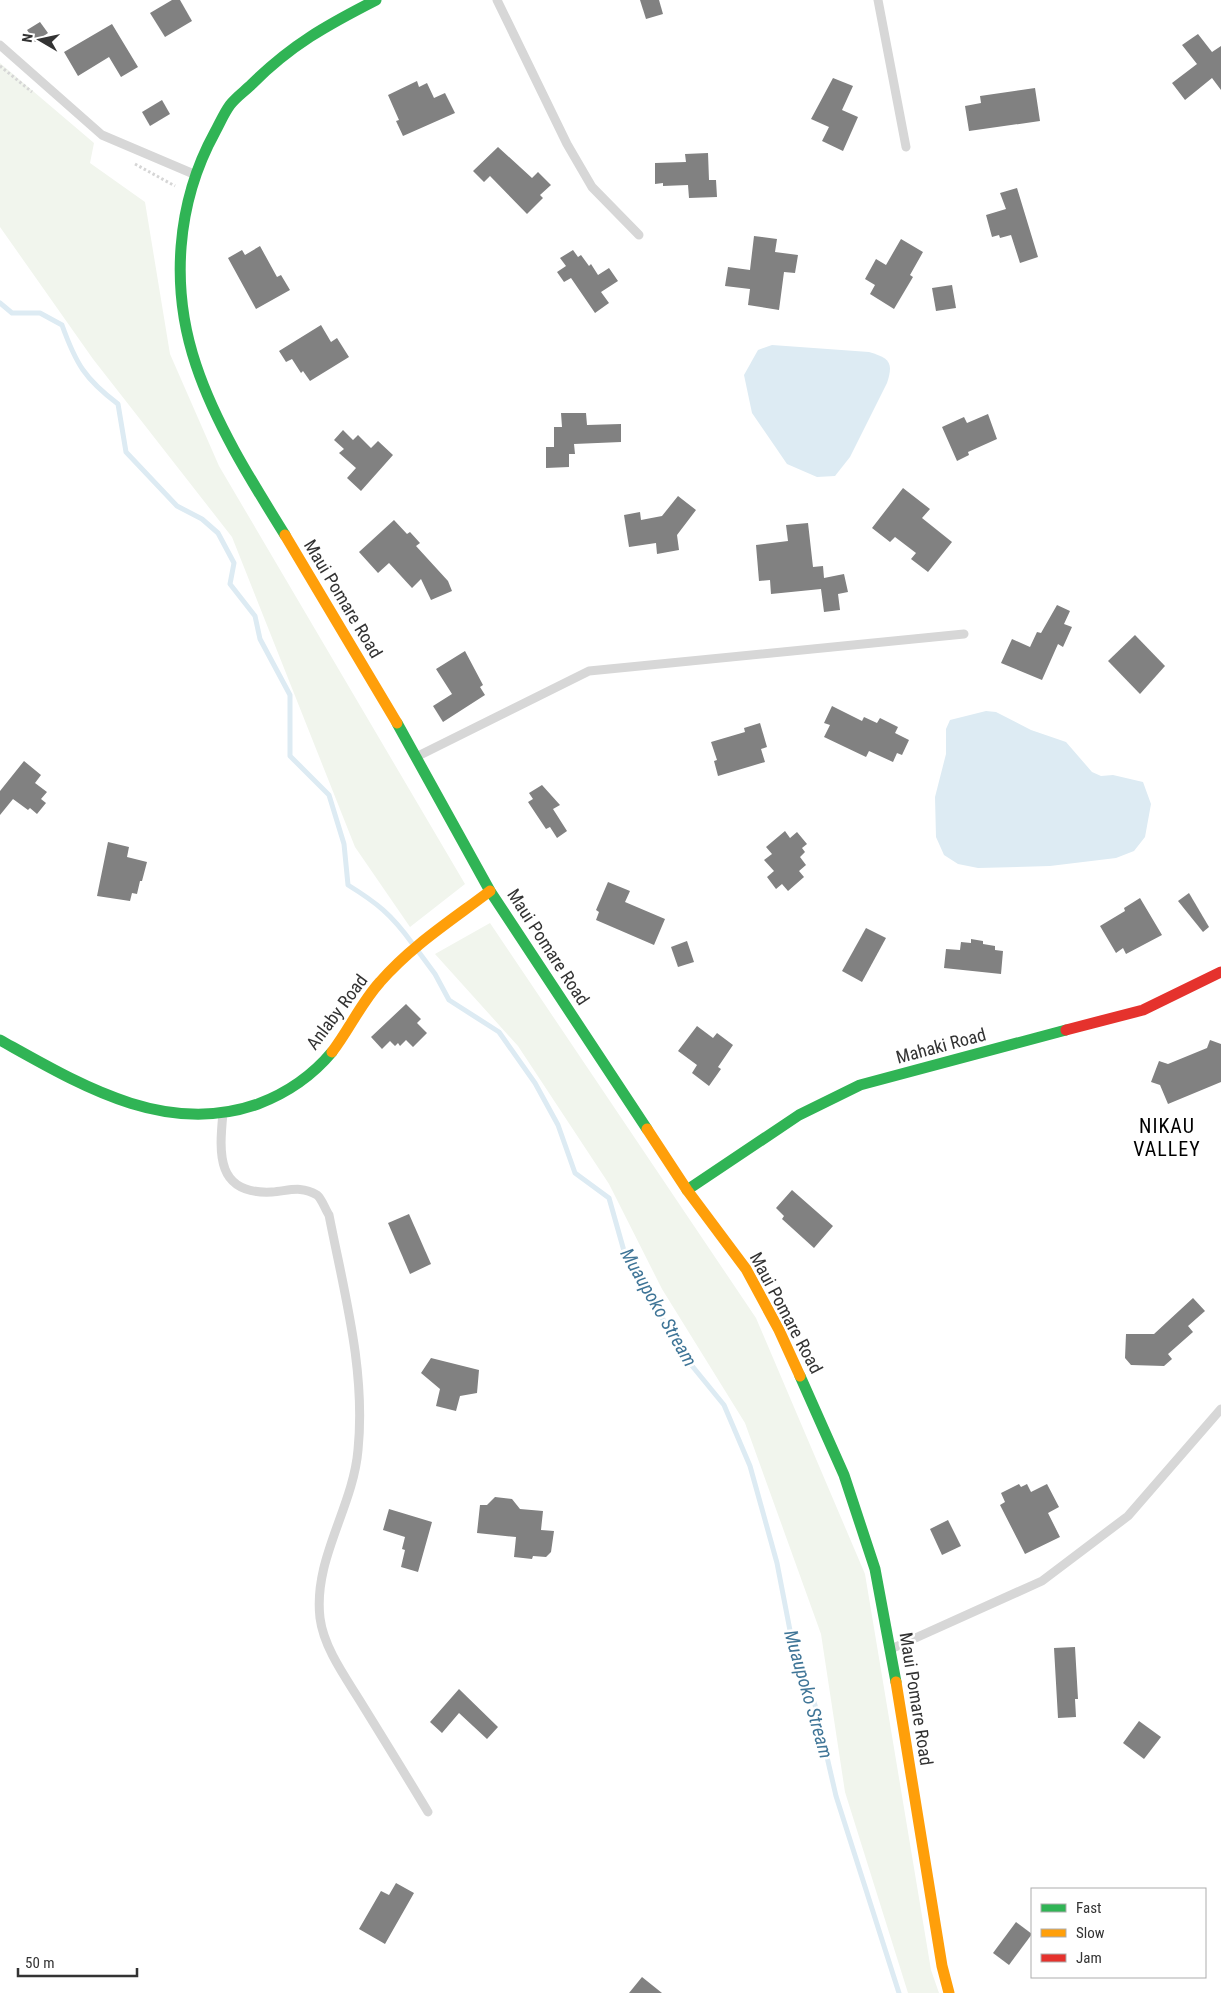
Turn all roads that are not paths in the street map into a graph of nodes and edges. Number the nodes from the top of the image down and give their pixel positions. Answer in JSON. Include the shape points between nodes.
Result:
{"nodes":[{"id":1,"x":376,"y":0,"type":"edge"},
{"id":2,"x":497,"y":0,"type":"edge"},
{"id":3,"x":878,"y":0,"type":"edge"},
{"id":4,"x":0,"y":45,"type":"edge"},
{"id":5,"x":906,"y":147,"type":"dead end"},
{"id":6,"x":197,"y":175,"type":"junction"},
{"id":7,"x":639,"y":235,"type":"dead end"},
{"id":8,"x":964,"y":634,"type":"dead end"},
{"id":9,"x":417,"y":756,"type":"junction"},
{"id":10,"x":490,"y":891,"type":"junction"},
{"id":11,"x":1221,"y":972,"type":"edge"},
{"id":12,"x":0,"y":1040,"type":"edge"},
{"id":13,"x":223,"y":1113,"type":"junction"},
{"id":14,"x":687,"y":1190,"type":"junction"},
{"id":15,"x":1221,"y":1409,"type":"edge"},
{"id":16,"x":891,"y":1649,"type":"junction"},
{"id":17,"x":428,"y":1812,"type":"dead end"},
{"id":18,"x":949,"y":1993,"type":"edge"}],
"edges":[{"from":1,"to":6,"type":"street","name":"Maui Pomare Road","via":[[318,30],[272,64],[230,105],[201,158]]},
{"from":2,"to":7,"type":"lane","via":[[567,144],[592,187]]},
{"from":3,"to":5,"type":"lane"},
{"from":4,"to":6,"type":"lane","via":[[102,135]]},
{"from":6,"to":9,"type":"street","name":"Maui Pomare Road","via":[[183,223],[179,284],[183,320],[196,366],[219,419],[270,511]]},
{"from":8,"to":9,"type":"lane","via":[[589,671]]},
{"from":9,"to":10,"type":"street","name":"Maui Pomare Road"},
{"from":10,"to":13,"type":"street","name":"Anlaby Road","via":[[413,951],[380,983],[325,1061],[294,1086],[257,1104]]},
{"from":10,"to":14,"type":"street","name":"Maui Pomare Road"},
{"from":11,"to":14,"type":"street","name":"Mahaki Road","via":[[1143,1010],[860,1086],[799,1115]]},
{"from":12,"to":13,"type":"street","name":"Anlaby Road","via":[[72,1081],[120,1102],[177,1115]]},
{"from":13,"to":17,"type":"lane","via":[[222,1160],[225,1172],[235,1183],[254,1192],[298,1188],[318,1196],[328,1215],[357,1357],[359,1415],[358,1451],[350,1494],[323,1568],[320,1618],[333,1657]]},
{"from":14,"to":16,"type":"street","name":"Maui Pomare Road","via":[[746,1269],[779,1330],[844,1475],[875,1569]]},
{"from":15,"to":16,"type":"lane","via":[[1128,1516],[1042,1581]]},
{"from":16,"to":18,"type":"street","name":"Maui Pomare Road"}]}
